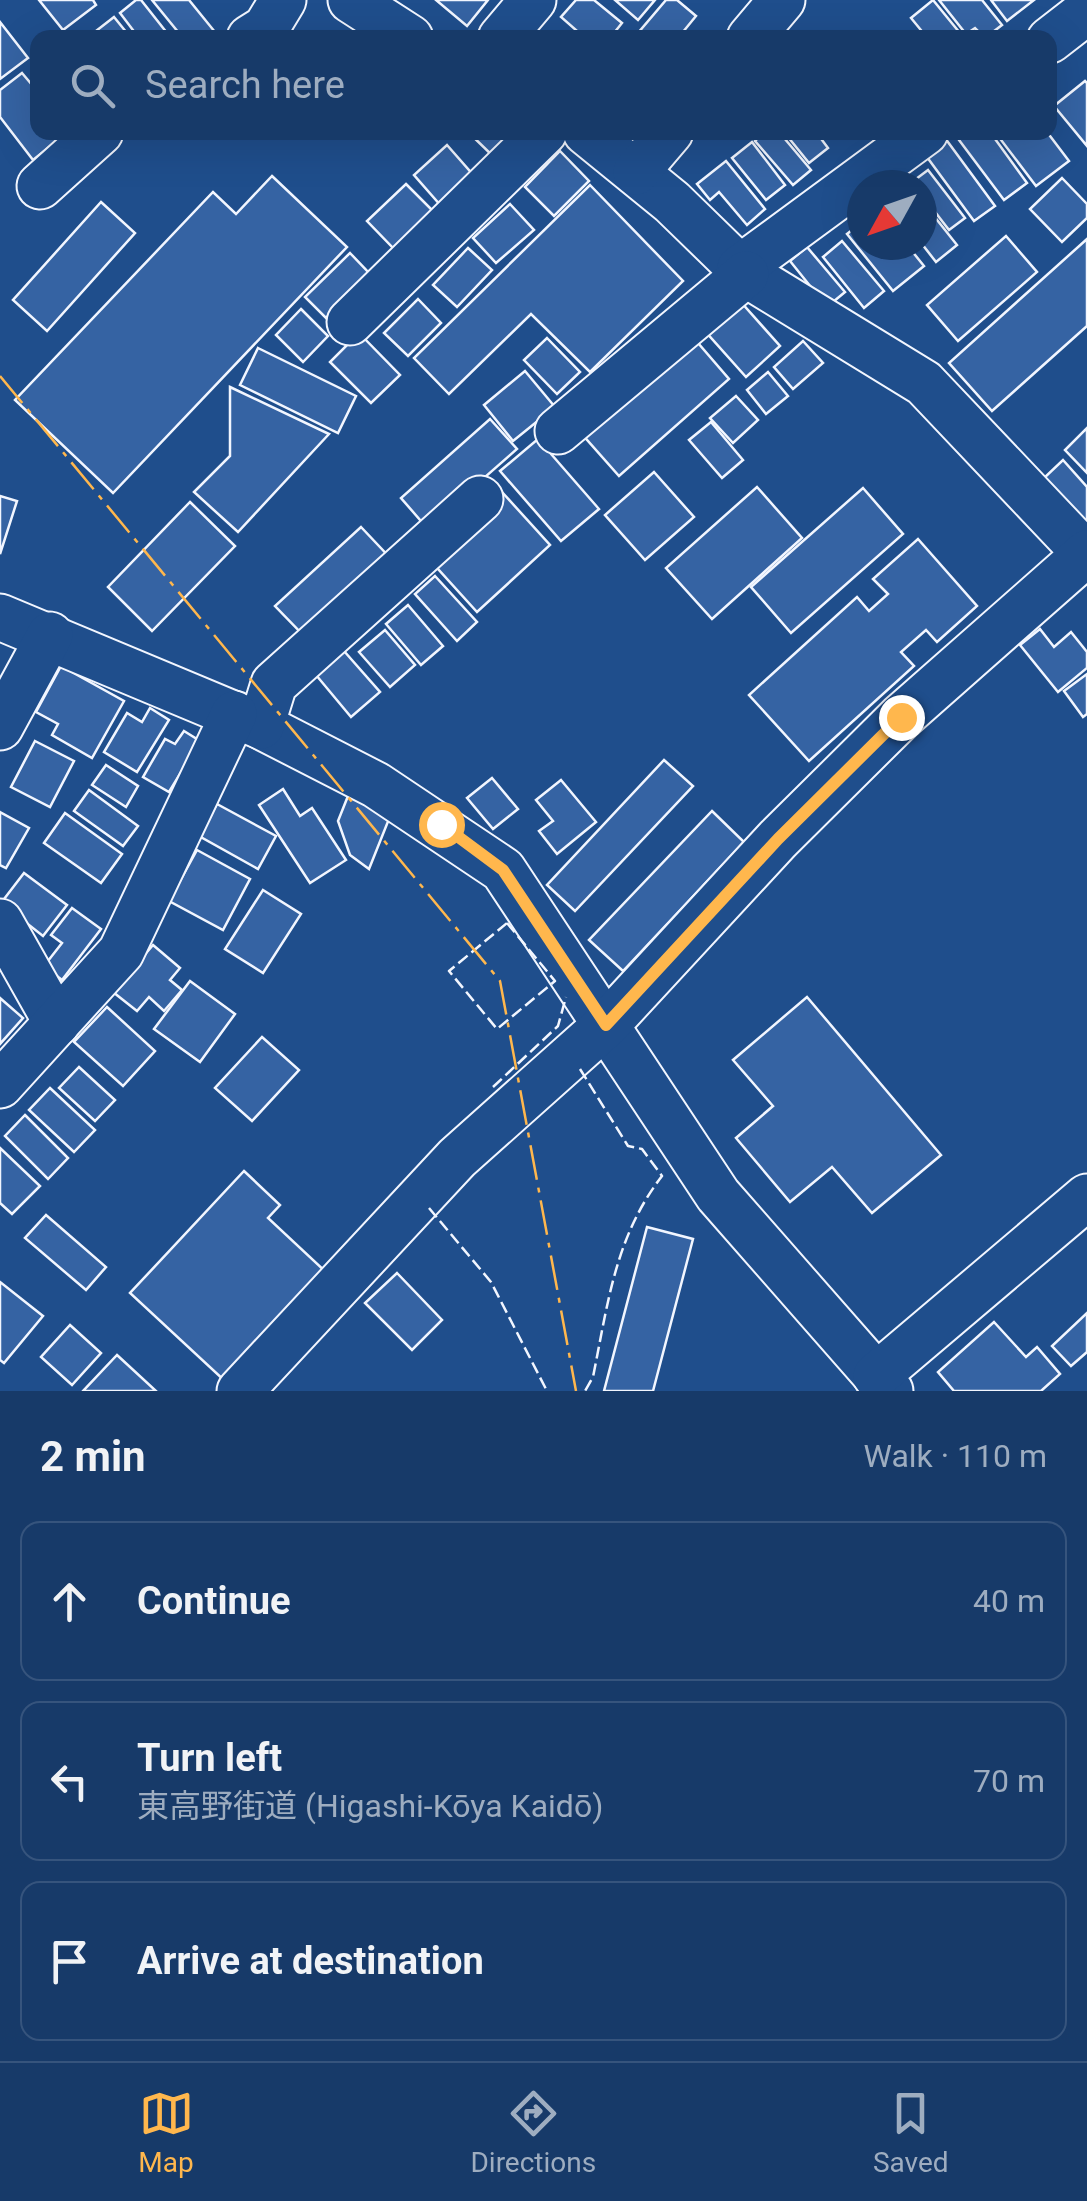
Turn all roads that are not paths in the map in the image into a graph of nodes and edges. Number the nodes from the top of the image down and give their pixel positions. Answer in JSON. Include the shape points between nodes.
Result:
{"nodes":[{"id":1,"x":283,"y":0,"type":"edge"},
{"id":2,"x":351,"y":0,"type":"edge"},
{"id":3,"x":533,"y":0,"type":"edge"},
{"id":4,"x":782,"y":0,"type":"edge"},
{"id":5,"x":263,"y":30,"type":"edge"},
{"id":6,"x":398,"y":30,"type":"edge"},
{"id":7,"x":508,"y":30,"type":"edge"},
{"id":8,"x":757,"y":30,"type":"edge"},
{"id":9,"x":91,"y":140,"type":"edge"},
{"id":10,"x":536,"y":140,"type":"edge"},
{"id":11,"x":596,"y":140,"type":"edge"},
{"id":12,"x":663,"y":140,"type":"edge"},
{"id":13,"x":915,"y":140,"type":"edge"},
{"id":14,"x":636,"y":172,"type":"junction"},
{"id":15,"x":40,"y":186,"type":"dead end"},
{"id":16,"x":743,"y":271,"type":"junction"},
{"id":17,"x":350,"y":322,"type":"dead end"},
{"id":18,"x":558,"y":432,"type":"dead end"},
{"id":19,"x":480,"y":498,"type":"dead end"},
{"id":20,"x":1086,"y":554,"type":"edge"},
{"id":21,"x":0,"y":617,"type":"edge"},
{"id":22,"x":50,"y":635,"type":"junction"},
{"id":23,"x":247,"y":720,"type":"junction"},
{"id":24,"x":0,"y":727,"type":"edge"},
{"id":25,"x":0,"y":922,"type":"edge"},
{"id":26,"x":57,"y":1023,"type":"junction"},
{"id":27,"x":606,"y":1025,"type":"junction"},
{"id":28,"x":0,"y":1086,"type":"edge"},
{"id":29,"x":1087,"y":1197,"type":"edge"},
{"id":30,"x":883,"y":1384,"type":"edge"},
{"id":31,"x":240,"y":1391,"type":"edge"}],
"edges":[{"from":1,"to":5,"type":"street"},
{"from":2,"to":6,"type":"street"},
{"from":3,"to":7,"type":"street"},
{"from":4,"to":8,"type":"street"},
{"from":9,"to":15,"type":"street"},
{"from":10,"to":17,"type":"street"},
{"from":11,"to":14,"type":"street"},
{"from":12,"to":14,"type":"street"},
{"from":13,"to":16,"type":"street"},
{"from":14,"to":16,"type":"street"},
{"from":16,"to":18,"type":"street"},
{"from":16,"to":20,"type":"street","via":[[924,383]]},
{"from":19,"to":23,"type":"street","via":[[274,684]]},
{"from":20,"to":27,"type":"street","via":[[901,717]]},
{"from":21,"to":22,"type":"street"},
{"from":22,"to":23,"type":"street"},
{"from":22,"to":24,"type":"street"},
{"from":23,"to":26,"type":"street","via":[[121,952]]},
{"from":23,"to":27,"type":"street","via":[[376,785],[503,870]]},
{"from":25,"to":26,"type":"street"},
{"from":26,"to":28,"type":"street"},
{"from":27,"to":30,"type":"street","via":[[718,1195]]},
{"from":27,"to":31,"type":"street","via":[[457,1158]]},
{"from":29,"to":30,"type":"street"}]}
